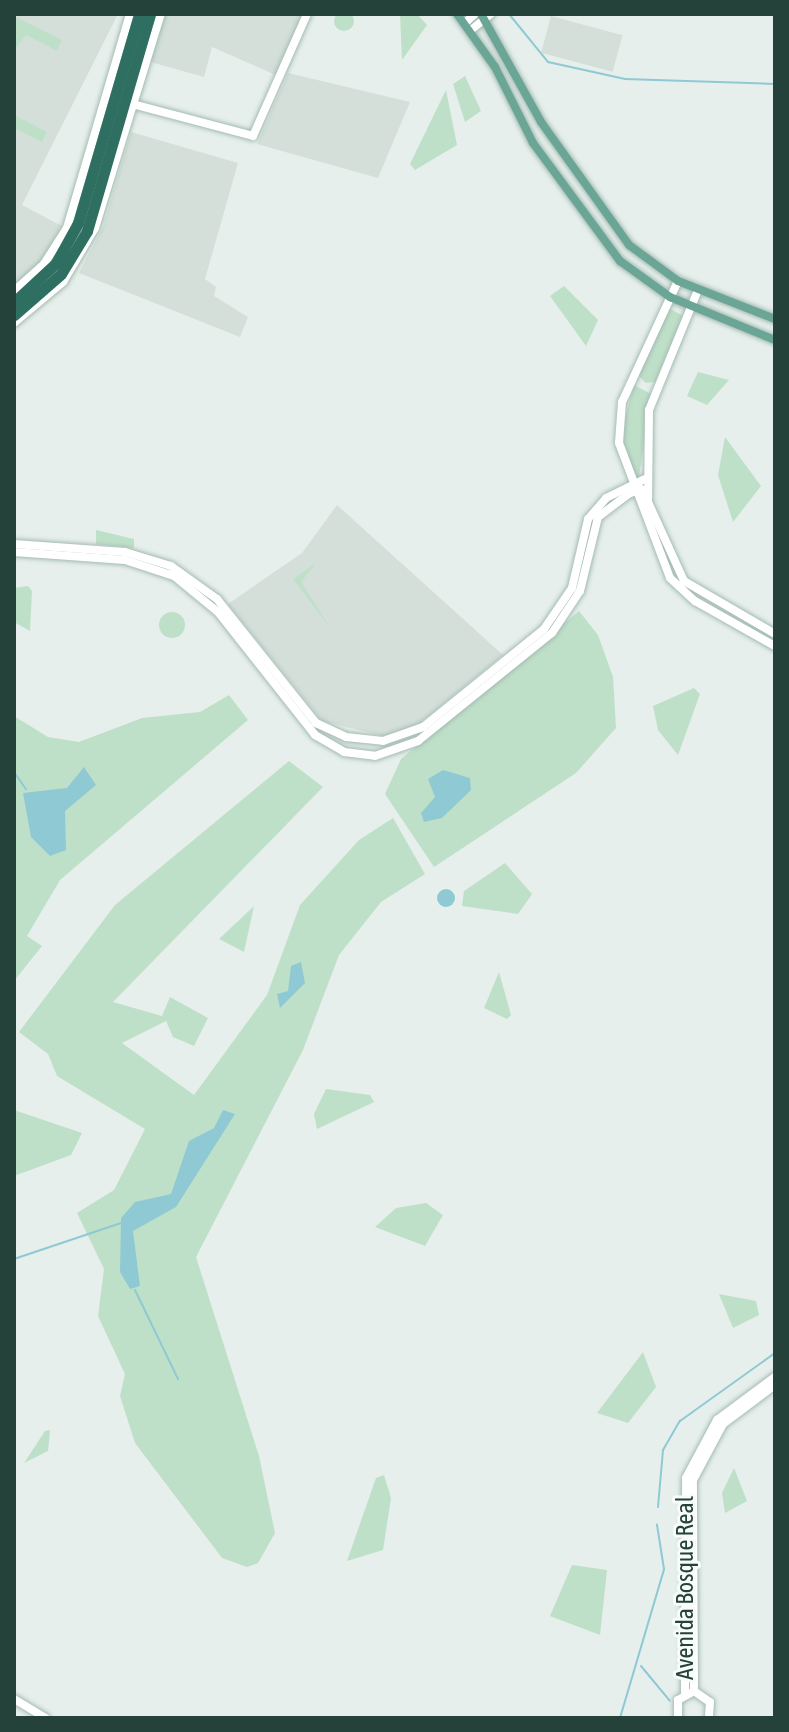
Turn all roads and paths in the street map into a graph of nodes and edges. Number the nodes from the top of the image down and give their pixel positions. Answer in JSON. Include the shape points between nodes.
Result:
{"nodes":[{"id":1,"x":134,"y":14,"type":"edge"},
{"id":2,"x":150,"y":14,"type":"edge"},
{"id":3,"x":161,"y":14,"type":"edge"},
{"id":4,"x":307,"y":14,"type":"edge"},
{"id":5,"x":457,"y":14,"type":"edge"},
{"id":6,"x":483,"y":15,"type":"edge"},
{"id":7,"x":468,"y":26,"type":"junction"},
{"id":8,"x":510,"y":57,"type":"junction"},
{"id":9,"x":495,"y":67,"type":"junction"},
{"id":10,"x":132,"y":104,"type":"junction"},
{"id":11,"x":122,"y":139,"type":"junction"},
{"id":12,"x":104,"y":155,"type":"junction"},
{"id":13,"x":83,"y":176,"type":"junction"},
{"id":14,"x":650,"y":264,"type":"junction"},
{"id":15,"x":640,"y":278,"type":"junction"},
{"id":16,"x":678,"y":281,"type":"junction"},
{"id":17,"x":698,"y":290,"type":"junction"},
{"id":18,"x":14,"y":291,"type":"edge"},
{"id":19,"x":670,"y":297,"type":"junction"},
{"id":20,"x":14,"y":302,"type":"edge"},
{"id":21,"x":735,"y":305,"type":"junction"},
{"id":22,"x":691,"y":306,"type":"junction"},
{"id":23,"x":14,"y":315,"type":"edge"},
{"id":24,"x":775,"y":319,"type":"edge"},
{"id":25,"x":728,"y":321,"type":"junction"},
{"id":26,"x":14,"y":323,"type":"edge"},
{"id":27,"x":775,"y":340,"type":"edge"},
{"id":28,"x":633,"y":491,"type":"junction"},
{"id":29,"x":14,"y":544,"type":"edge"},
{"id":30,"x":14,"y":552,"type":"edge"},
{"id":31,"x":775,"y":634,"type":"edge"},
{"id":32,"x":775,"y":646,"type":"edge"},
{"id":33,"x":278,"y":682,"type":"junction"},
{"id":34,"x":775,"y":1377,"type":"edge"},
{"id":35,"x":775,"y":1385,"type":"edge"},
{"id":36,"x":690,"y":1692,"type":"junction"},
{"id":37,"x":14,"y":1699,"type":"edge"},
{"id":38,"x":675,"y":1717,"type":"edge"},
{"id":39,"x":46,"y":1718,"type":"edge"},
{"id":40,"x":709,"y":1718,"type":"edge"}],
"edges":[{"from":1,"to":12,"type":"highway"},
{"from":1,"to":13,"type":"main road"},
{"from":2,"to":12,"type":"highway"},
{"from":3,"to":10,"type":"main road"},
{"from":4,"to":10,"type":"main road","via":[[253,136]]},
{"from":5,"to":7,"type":"main road"},
{"from":6,"to":7,"type":"main road"},
{"from":6,"to":8,"type":"main road"},
{"from":7,"to":9,"type":"main road"},
{"from":8,"to":9,"type":"main road"},
{"from":8,"to":14,"type":"main road","via":[[547,131]]},
{"from":9,"to":15,"type":"main road","via":[[533,143],[612,252]]},
{"from":10,"to":11,"type":"main road"},
{"from":11,"to":12,"type":"highway"},
{"from":11,"to":26,"type":"main road","via":[[80,259],[48,298]]},
{"from":12,"to":13,"type":"highway"},
{"from":12,"to":20,"type":"highway","via":[[68,245]]},
{"from":12,"to":23,"type":"highway","via":[[77,251]]},
{"from":13,"to":18,"type":"main road","via":[[59,242]]},
{"from":14,"to":15,"type":"main road"},
{"from":14,"to":16,"type":"main road"},
{"from":15,"to":19,"type":"main road"},
{"from":16,"to":17,"type":"main road"},
{"from":16,"to":19,"type":"main road"},
{"from":17,"to":21,"type":"main road"},
{"from":17,"to":22,"type":"main road"},
{"from":19,"to":22,"type":"main road"},
{"from":19,"to":28,"type":"main road","via":[[619,412]]},
{"from":21,"to":24,"type":"main road"},
{"from":21,"to":25,"type":"main road"},
{"from":22,"to":25,"type":"main road"},
{"from":22,"to":28,"type":"main road","via":[[649,410],[645,479]]},
{"from":25,"to":27,"type":"main road"},
{"from":28,"to":31,"type":"main road","via":[[684,581]]},
{"from":28,"to":32,"type":"main road","via":[[656,553],[680,590]]},
{"from":28,"to":33,"type":"main road","via":[[585,524],[574,583],[547,626],[419,729],[383,741],[336,734],[310,717]]},
{"from":28,"to":33,"type":"main road","via":[[594,524],[580,591],[559,626],[418,741],[375,756],[335,749],[315,735]]},
{"from":29,"to":33,"type":"main road","via":[[125,552],[171,566],[217,599]]},
{"from":30,"to":33,"type":"main road","via":[[125,560],[174,576],[211,604]]},
{"from":34,"to":36,"type":"main road","name":"Avenida Bosque Real","via":[[717,1420],[686,1478]]},
{"from":35,"to":36,"type":"main road","name":"Avenida Bosque Real","via":[[723,1424],[693,1480]]},
{"from":36,"to":38,"type":"main road"},
{"from":36,"to":40,"type":"main road","via":[[710,1702]]},
{"from":37,"to":39,"type":"main road"}]}
